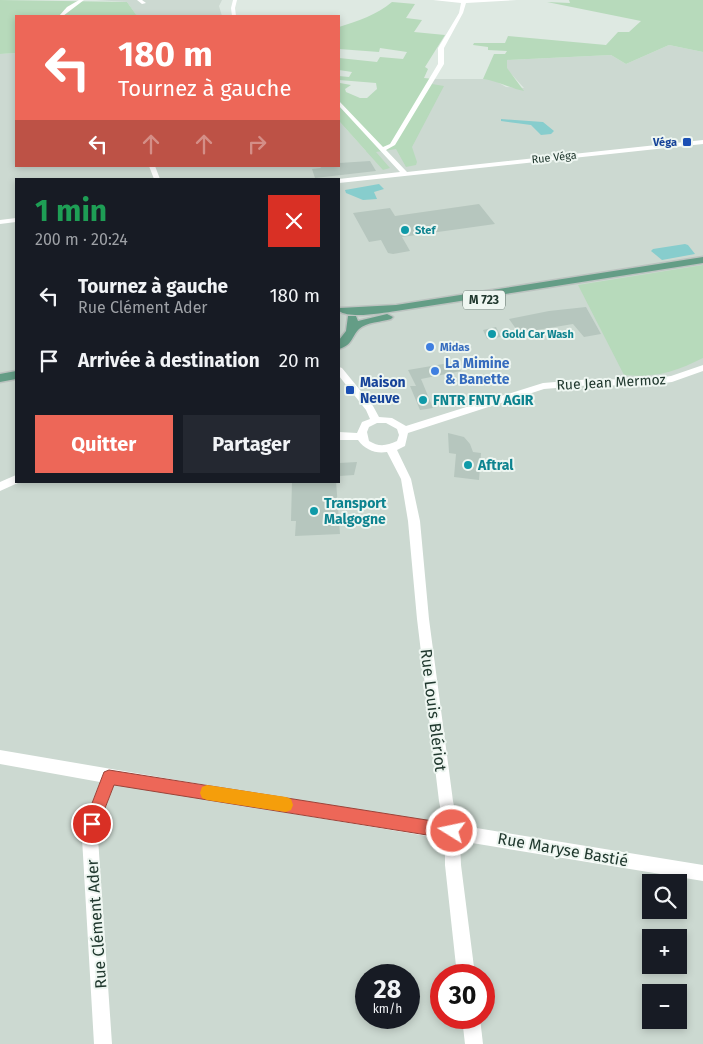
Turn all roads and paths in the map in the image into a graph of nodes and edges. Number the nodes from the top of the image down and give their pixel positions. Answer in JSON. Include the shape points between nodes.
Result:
{"nodes":[{"id":1,"x":82,"y":0,"type":"edge"},
{"id":2,"x":235,"y":0,"type":"edge"},
{"id":3,"x":435,"y":0,"type":"edge"},
{"id":4,"x":515,"y":0,"type":"edge"},
{"id":5,"x":540,"y":0,"type":"edge"},
{"id":6,"x":547,"y":0,"type":"edge"},
{"id":7,"x":464,"y":2,"type":"junction"},
{"id":8,"x":62,"y":15,"type":"edge"},
{"id":9,"x":234,"y":15,"type":"edge"},
{"id":10,"x":340,"y":104,"type":"edge"},
{"id":11,"x":703,"y":142,"type":"edge"},
{"id":12,"x":383,"y":149,"type":"junction"},
{"id":13,"x":402,"y":174,"type":"junction"},
{"id":14,"x":340,"y":181,"type":"edge"},
{"id":15,"x":15,"y":220,"type":"edge"},
{"id":16,"x":0,"y":222,"type":"edge"},
{"id":17,"x":703,"y":260,"type":"edge"},
{"id":18,"x":614,"y":274,"type":"junction"},
{"id":19,"x":342,"y":308,"type":"edge"},
{"id":20,"x":354,"y":327,"type":"junction"},
{"id":21,"x":340,"y":344,"type":"edge"},
{"id":22,"x":703,"y":368,"type":"edge"},
{"id":23,"x":340,"y":372,"type":"edge"},
{"id":24,"x":15,"y":375,"type":"edge"},
{"id":25,"x":0,"y":378,"type":"edge"},
{"id":26,"x":376,"y":420,"type":"junction"},
{"id":27,"x":403,"y":431,"type":"junction"},
{"id":28,"x":340,"y":436,"type":"edge"},
{"id":29,"x":361,"y":437,"type":"junction"},
{"id":30,"x":391,"y":449,"type":"junction"},
{"id":31,"x":15,"y":480,"type":"edge"},
{"id":32,"x":0,"y":487,"type":"edge"},
{"id":33,"x":0,"y":758,"type":"edge"},
{"id":34,"x":109,"y":777,"type":"junction"},
{"id":35,"x":452,"y":831,"type":"junction"},
{"id":36,"x":703,"y":873,"type":"edge"},
{"id":37,"x":465,"y":964,"type":"edge"},
{"id":38,"x":472,"y":1029,"type":"edge"},
{"id":39,"x":103,"y":1044,"type":"edge"},
{"id":40,"x":474,"y":1044,"type":"edge"}],
"edges":[{"from":1,"to":8,"type":"street"},
{"from":2,"to":9,"type":"street"},
{"from":3,"to":7,"type":"street"},
{"from":4,"to":7,"type":"street"},
{"from":5,"to":6,"type":"street"},
{"from":7,"to":12,"type":"street","via":[[441,48],[441,64],[392,145]]},
{"from":10,"to":12,"type":"street"},
{"from":11,"to":13,"type":"street","name":"Rue Véga"},
{"from":12,"to":13,"type":"street"},
{"from":13,"to":14,"type":"street","name":"Rue Véga"},
{"from":15,"to":16,"type":"street"},
{"from":17,"to":18,"type":"main road","number":"M 723"},
{"from":18,"to":19,"type":"main road","number":"M 723","via":[[396,308],[362,311]]},
{"from":18,"to":20,"type":"main road","number":"M 723","via":[[370,320]]},
{"from":19,"to":20,"type":"main road","via":[[352,319]]},
{"from":20,"to":21,"type":"main road"},
{"from":22,"to":27,"type":"street","name":"Rue Jean Mermoz","via":[[672,379],[642,383],[542,386]]},
{"from":23,"to":26,"type":"street"},
{"from":24,"to":25,"type":"main road"},
{"from":26,"to":27,"type":"street","via":[[393,422]]},
{"from":26,"to":29,"type":"street","via":[[362,428]]},
{"from":27,"to":30,"type":"street","via":[[403,440]]},
{"from":28,"to":29,"type":"street"},
{"from":29,"to":30,"type":"street","via":[[372,448]]},
{"from":30,"to":35,"type":"street","name":"Rue Louis Blériot","via":[[406,479],[414,521],[423,619]]},
{"from":31,"to":32,"type":"street"},
{"from":33,"to":34,"type":"street","name":"Rue Maryse Bastié"},
{"from":34,"to":35,"type":"street","name":"Rue Maryse Bastié"},
{"from":34,"to":39,"type":"street","name":"Rue Clément Ader","via":[[90,838]]},
{"from":35,"to":36,"type":"street","name":"Rue Maryse Bastié"},
{"from":35,"to":37,"type":"street","name":"Rue Louis Blériot","via":[[452,865]]},
{"from":38,"to":40,"type":"street"}]}
